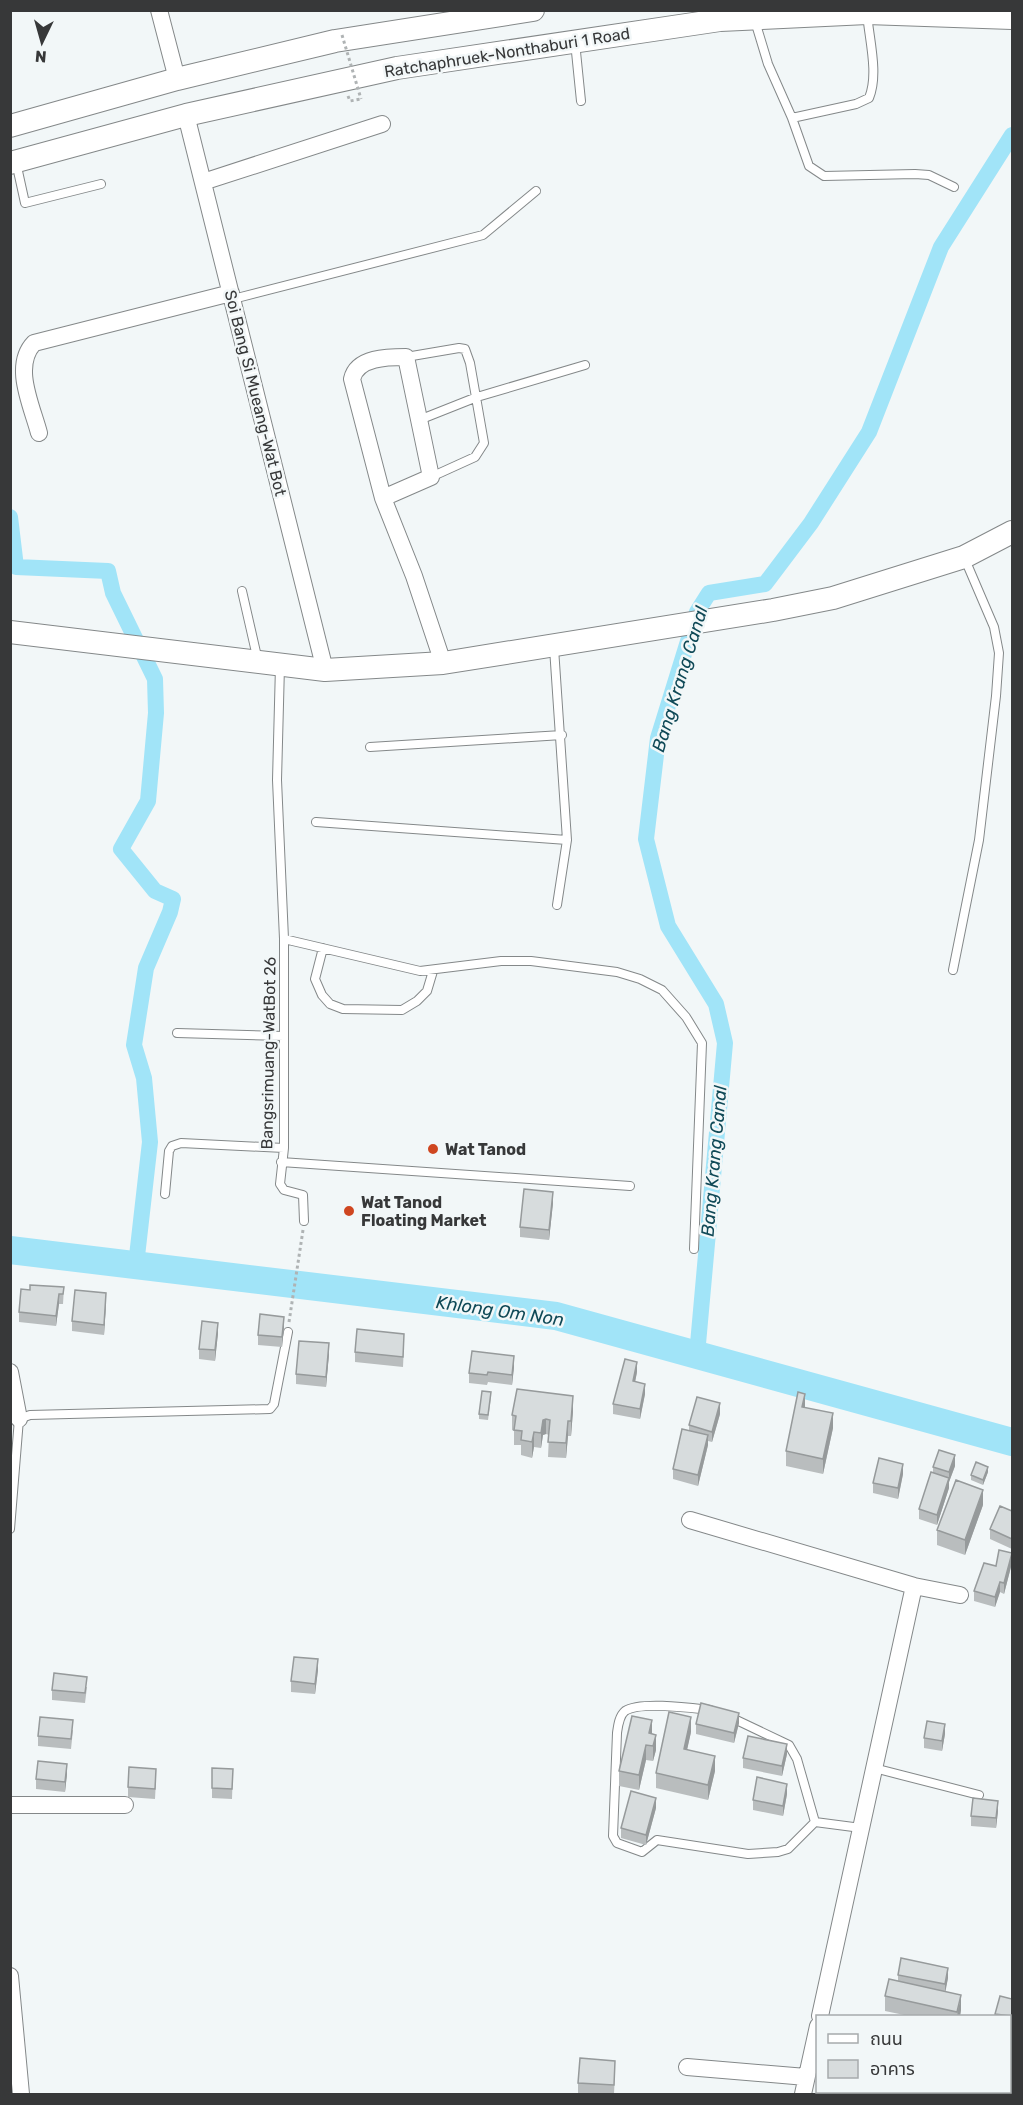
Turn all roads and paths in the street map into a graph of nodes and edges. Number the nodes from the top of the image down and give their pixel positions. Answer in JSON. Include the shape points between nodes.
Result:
{"nodes":[{"id":1,"x":159,"y":10,"type":"edge"},
{"id":2,"x":533,"y":10,"type":"edge"},
{"id":3,"x":867,"y":13,"type":"junction"},
{"id":4,"x":754,"y":18,"type":"junction"},
{"id":5,"x":1012,"y":18,"type":"edge"},
{"id":6,"x":342,"y":35,"type":"dead end"},
{"id":7,"x":575,"y":41,"type":"junction"},
{"id":8,"x":177,"y":79,"type":"junction"},
{"id":9,"x":350,"y":101,"type":"dead end"},
{"id":10,"x":581,"y":101,"type":"dead end"},
{"id":11,"x":186,"y":116,"type":"junction"},
{"id":12,"x":792,"y":118,"type":"junction"},
{"id":13,"x":382,"y":124,"type":"dead end"},
{"id":14,"x":10,"y":126,"type":"edge"},
{"id":15,"x":13,"y":162,"type":"edge"},
{"id":16,"x":203,"y":182,"type":"junction"},
{"id":17,"x":101,"y":184,"type":"dead end"},
{"id":18,"x":954,"y":187,"type":"dead end"},
{"id":19,"x":536,"y":191,"type":"dead end"},
{"id":20,"x":232,"y":296,"type":"junction"},
{"id":21,"x":406,"y":357,"type":"junction"},
{"id":22,"x":585,"y":365,"type":"dead end"},
{"id":23,"x":477,"y":397,"type":"junction"},
{"id":24,"x":419,"y":420,"type":"junction"},
{"id":25,"x":39,"y":433,"type":"dead end"},
{"id":26,"x":431,"y":477,"type":"junction"},
{"id":27,"x":383,"y":498,"type":"junction"},
{"id":28,"x":1012,"y":532,"type":"edge"},
{"id":29,"x":964,"y":557,"type":"junction"},
{"id":30,"x":242,"y":591,"type":"dead end"},
{"id":31,"x":10,"y":632,"type":"edge"},
{"id":32,"x":554,"y":644,"type":"junction"},
{"id":33,"x":443,"y":663,"type":"junction"},
{"id":34,"x":269,"y":664,"type":"junction"},
{"id":35,"x":325,"y":670,"type":"junction"},
{"id":36,"x":562,"y":735,"type":"junction"},
{"id":37,"x":370,"y":747,"type":"dead end"},
{"id":38,"x":316,"y":822,"type":"dead end"},
{"id":39,"x":567,"y":840,"type":"junction"},
{"id":40,"x":557,"y":905,"type":"dead end"},
{"id":41,"x":284,"y":939,"type":"junction"},
{"id":42,"x":323,"y":948,"type":"junction"},
{"id":43,"x":953,"y":970,"type":"dead end"},
{"id":44,"x":433,"y":971,"type":"junction"},
{"id":45,"x":177,"y":1033,"type":"dead end"},
{"id":46,"x":284,"y":1036,"type":"junction"},
{"id":47,"x":284,"y":1148,"type":"junction"},
{"id":48,"x":281,"y":1162,"type":"junction"},
{"id":49,"x":630,"y":1186,"type":"dead end"},
{"id":50,"x":165,"y":1194,"type":"dead end"},
{"id":51,"x":304,"y":1221,"type":"joint"},
{"id":52,"x":694,"y":1249,"type":"dead end"},
{"id":53,"x":288,"y":1332,"type":"joint"},
{"id":54,"x":10,"y":1372,"type":"edge"},
{"id":55,"x":19,"y":1419,"type":"junction"},
{"id":56,"x":690,"y":1520,"type":"dead end"},
{"id":57,"x":10,"y":1529,"type":"edge"},
{"id":58,"x":914,"y":1586,"type":"junction"},
{"id":59,"x":960,"y":1595,"type":"dead end"},
{"id":60,"x":874,"y":1768,"type":"junction"},
{"id":61,"x":979,"y":1795,"type":"dead end"},
{"id":62,"x":10,"y":1805,"type":"edge"},
{"id":63,"x":125,"y":1805,"type":"dead end"},
{"id":64,"x":815,"y":1822,"type":"junction"},
{"id":65,"x":861,"y":1828,"type":"junction"},
{"id":66,"x":10,"y":1976,"type":"edge"},
{"id":67,"x":820,"y":2015,"type":"edge"},
{"id":68,"x":816,"y":2034,"type":"edge"},
{"id":69,"x":687,"y":2067,"type":"dead end"},
{"id":70,"x":806,"y":2077,"type":"junction"},
{"id":71,"x":21,"y":2094,"type":"edge"},
{"id":72,"x":803,"y":2094,"type":"edge"}],
"edges":[{"from":1,"to":8,"type":"street"},
{"from":2,"to":8,"type":"main road","via":[[384,32]]},
{"from":3,"to":4,"type":"main road","name":"Ratchaphruek-Nonthaburi 1 Road"},
{"from":3,"to":5,"type":"main road","name":"Ratchaphruek-Nonthaburi 1 Road"},
{"from":3,"to":12,"type":"lane","via":[[872,74],[869,98]]},
{"from":4,"to":7,"type":"main road","name":"Ratchaphruek-Nonthaburi 1 Road"},
{"from":4,"to":12,"type":"lane","via":[[768,64]]},
{"from":6,"to":9,"type":"path","bridge":true,"via":[[361,99]]},
{"from":7,"to":10,"type":"lane"},
{"from":7,"to":11,"type":"main road","name":"Ratchaphruek-Nonthaburi 1 Road","via":[[397,68]]},
{"from":8,"to":14,"type":"main road"},
{"from":11,"to":15,"type":"main road","name":"Ratchaphruek-Nonthaburi 1 Road"},
{"from":11,"to":16,"type":"street","name":"Soi Bang Si Mueang-Wat Bot"},
{"from":12,"to":18,"type":"lane","via":[[809,166],[824,176],[929,175]]},
{"from":13,"to":16,"type":"street"},
{"from":15,"to":17,"type":"lane","via":[[25,203]]},
{"from":16,"to":20,"type":"street","name":"Soi Bang Si Mueang-Wat Bot"},
{"from":19,"to":20,"type":"lane","via":[[483,235]]},
{"from":20,"to":25,"type":"street","via":[[34,344],[26,352],[23,373]]},
{"from":20,"to":35,"type":"street","name":"Soi Bang Si Mueang-Wat Bot"},
{"from":21,"to":23,"type":"lane","via":[[465,349]]},
{"from":21,"to":24,"type":"street"},
{"from":21,"to":27,"type":"street","via":[[374,359],[353,375]]},
{"from":22,"to":23,"type":"lane"},
{"from":23,"to":24,"type":"lane"},
{"from":23,"to":26,"type":"lane","via":[[484,433],[480,452]]},
{"from":24,"to":26,"type":"street"},
{"from":26,"to":27,"type":"street"},
{"from":27,"to":33,"type":"street"},
{"from":28,"to":29,"type":"main road"},
{"from":29,"to":32,"type":"main road","via":[[833,598]]},
{"from":29,"to":43,"type":"lane","via":[[994,627],[999,652],[979,840]]},
{"from":30,"to":34,"type":"lane","name":"Bangsrimuang-WatBot 26"},
{"from":31,"to":34,"type":"main road"},
{"from":32,"to":33,"type":"main road"},
{"from":32,"to":36,"type":"lane"},
{"from":33,"to":35,"type":"main road"},
{"from":34,"to":35,"type":"main road"},
{"from":34,"to":41,"type":"lane","name":"Bangsrimuang-WatBot 26"},
{"from":36,"to":37,"type":"lane"},
{"from":36,"to":39,"type":"lane"},
{"from":38,"to":39,"type":"lane"},
{"from":39,"to":40,"type":"lane"},
{"from":41,"to":42,"type":"lane"},
{"from":41,"to":46,"type":"lane","name":"Bangsrimuang-WatBot 26"},
{"from":42,"to":44,"type":"lane"},
{"from":42,"to":44,"type":"lane","via":[[315,979],[326,1000],[343,1009],[402,1010],[428,991]]},
{"from":44,"to":52,"type":"lane","via":[[468,964],[531,961],[617,972],[662,990],[702,1043]]},
{"from":45,"to":46,"type":"lane"},
{"from":46,"to":47,"type":"lane","name":"Bangsrimuang-WatBot 26"},
{"from":47,"to":48,"type":"lane","name":"Bangsrimuang-WatBot 26"},
{"from":47,"to":50,"type":"lane","via":[[181,1143],[172,1146]]},
{"from":48,"to":49,"type":"lane","name":"Bangsrimuang-WatBot 26"},
{"from":48,"to":51,"type":"lane","via":[[281,1188],[303,1195]]},
{"from":51,"to":53,"type":"path"},
{"from":53,"to":55,"type":"lane","via":[[270,1409],[30,1415]]},
{"from":54,"to":55,"type":"street"},
{"from":55,"to":57,"type":"lane"},
{"from":56,"to":58,"type":"street"},
{"from":58,"to":59,"type":"street"},
{"from":58,"to":60,"type":"street"},
{"from":60,"to":61,"type":"lane"},
{"from":60,"to":65,"type":"street"},
{"from":62,"to":63,"type":"street"},
{"from":64,"to":64,"type":"lane","via":[[797,1759],[789,1745],[713,1710],[642,1707],[626,1710],[620,1717],[616,1733],[613,1836],[623,1847],[642,1852],[657,1839],[748,1854],[778,1852],[788,1849]]},
{"from":64,"to":65,"type":"lane"},
{"from":65,"to":67,"type":"street"},
{"from":66,"to":71,"type":"street"},
{"from":68,"to":70,"type":"street"},
{"from":69,"to":70,"type":"street"},
{"from":70,"to":72,"type":"street"}]}
